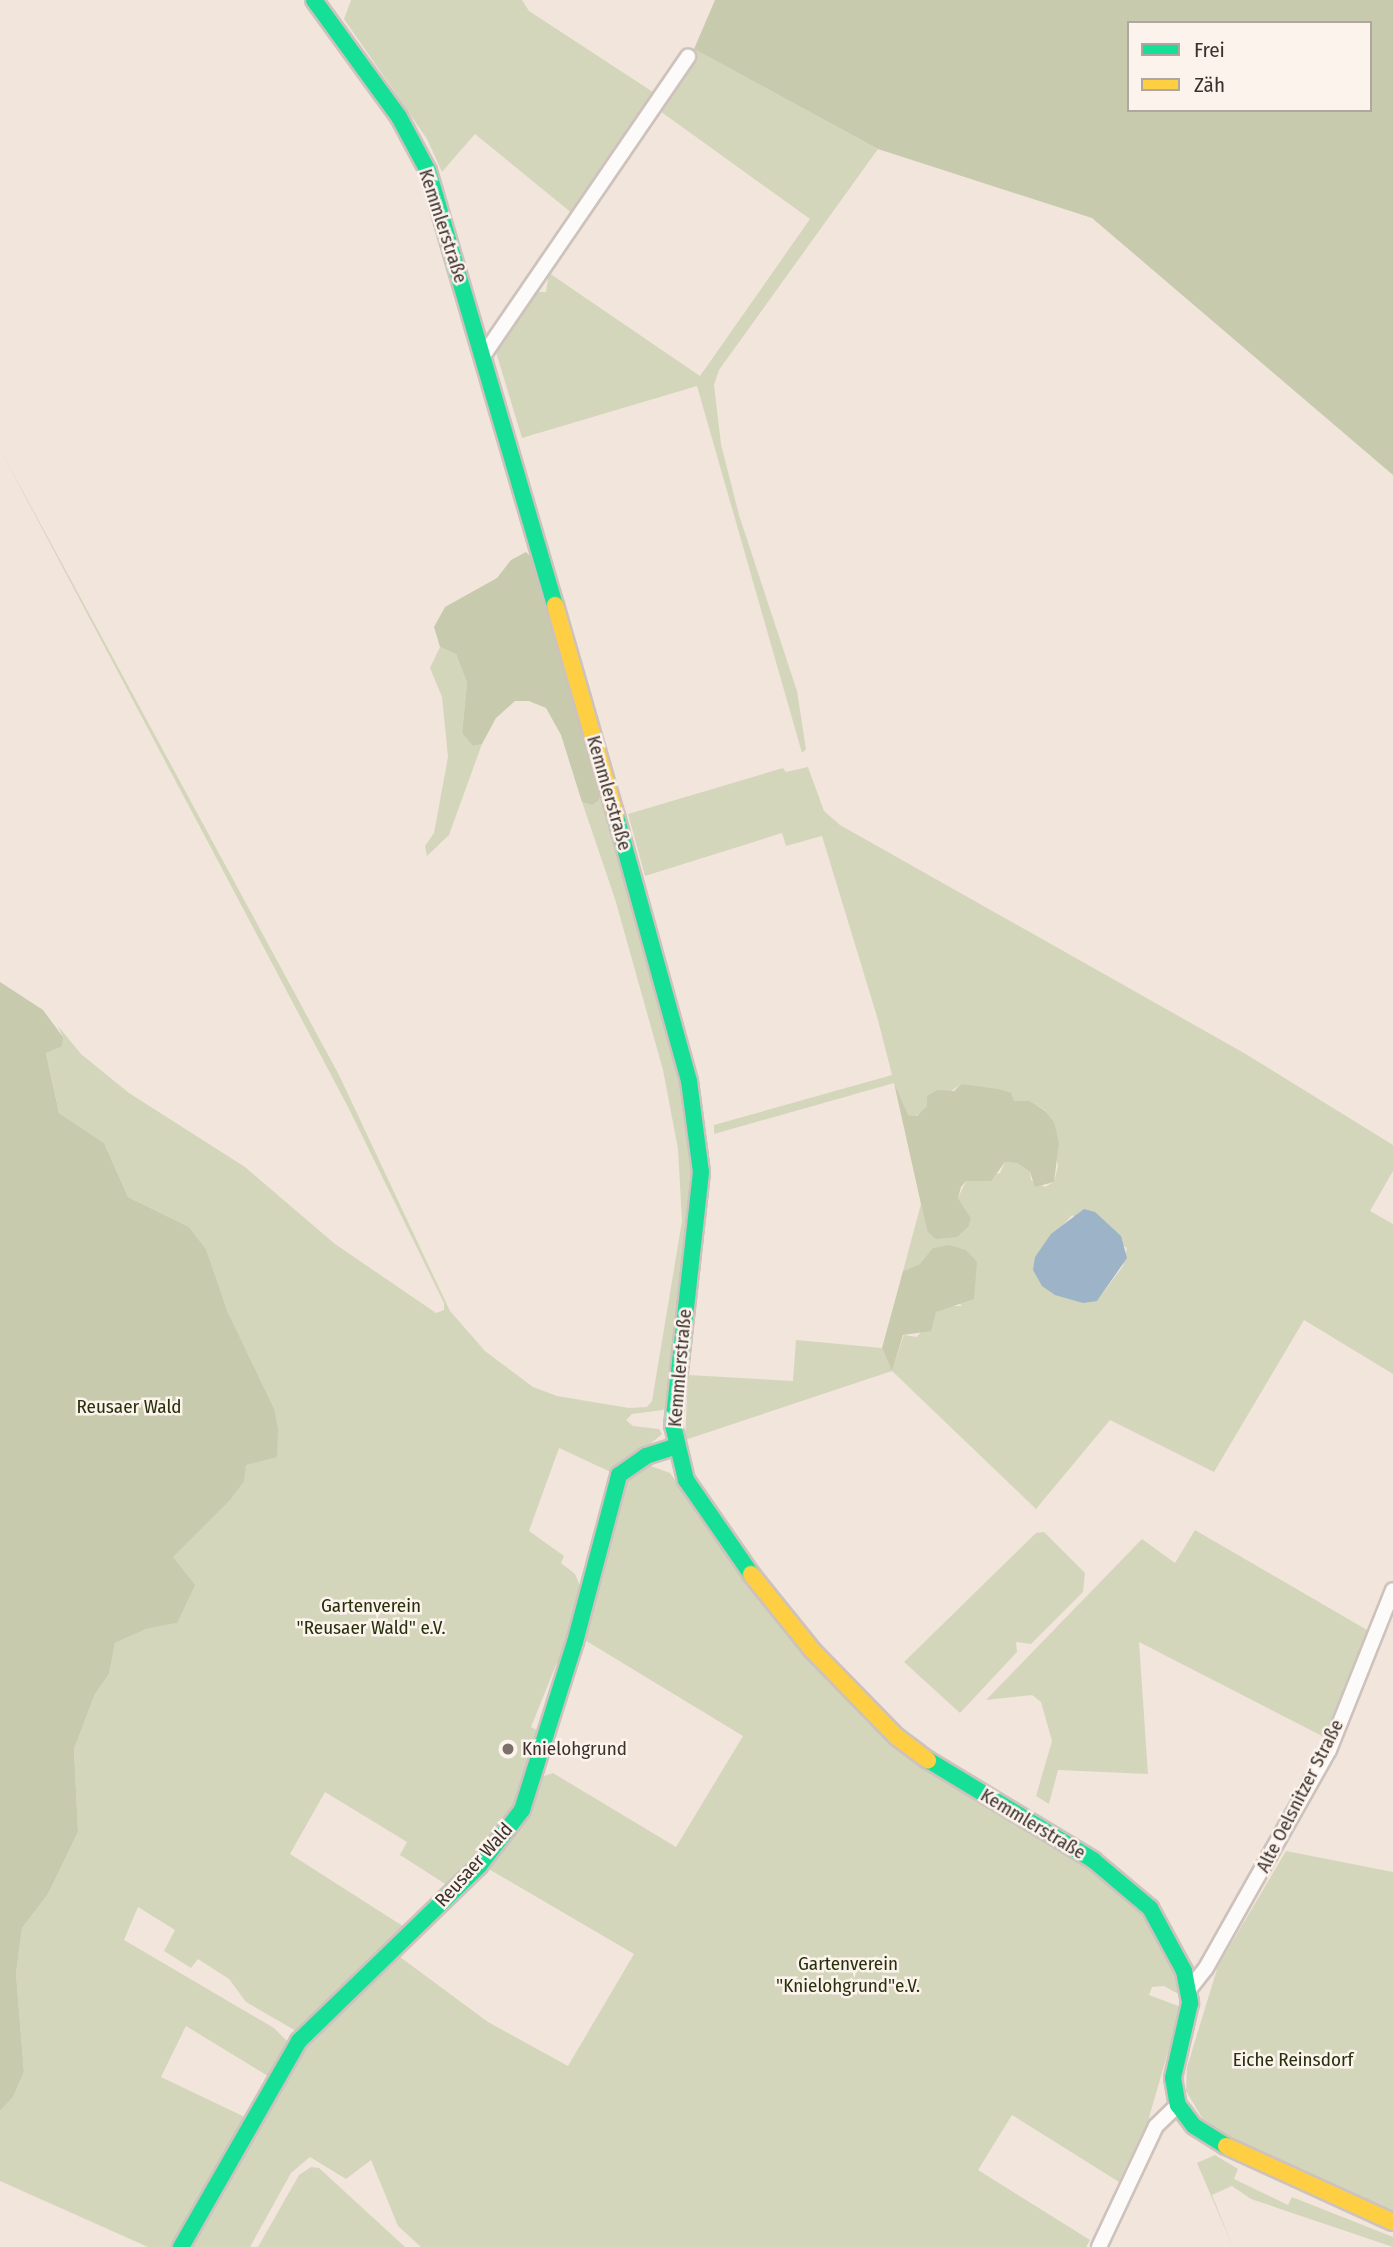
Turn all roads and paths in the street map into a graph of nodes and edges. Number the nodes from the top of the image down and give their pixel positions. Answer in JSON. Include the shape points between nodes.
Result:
{"nodes":[{"id":1,"x":314,"y":0,"type":"edge"},
{"id":2,"x":688,"y":57,"type":"dead end"},
{"id":3,"x":483,"y":356,"type":"junction"},
{"id":4,"x":674,"y":1447,"type":"junction"},
{"id":5,"x":1393,"y":1590,"type":"edge"},
{"id":6,"x":1188,"y":1992,"type":"junction"},
{"id":7,"x":1178,"y":2105,"type":"junction"},
{"id":8,"x":1393,"y":2222,"type":"edge"},
{"id":9,"x":181,"y":2247,"type":"edge"},
{"id":10,"x":1099,"y":2247,"type":"edge"}],
"edges":[{"from":1,"to":3,"type":"street","name":"Kemmlerstraße","via":[[399,117],[428,171]]},
{"from":2,"to":3,"type":"street"},
{"from":3,"to":4,"type":"street","name":"Kemmlerstraße","via":[[615,812],[696,1124],[699,1209],[674,1402]]},
{"from":4,"to":6,"type":"street","name":"Kemmlerstraße","via":[[686,1480],[723,1540],[859,1701],[935,1765],[1127,1885],[1164,1927],[1184,1970]]},
{"from":4,"to":9,"type":"street","name":"Reusaer Wald","via":[[646,1456],[619,1475],[575,1642],[522,1810],[479,1866],[299,2041]]},
{"from":5,"to":6,"type":"street","name":"Alte Oelsnitzer Straße","via":[[1329,1750]]},
{"from":6,"to":7,"type":"street","name":"Kemmlerstraße","via":[[1186,2027],[1173,2078]]},
{"from":7,"to":8,"type":"street","via":[[1194,2126],[1234,2152]]},
{"from":7,"to":10,"type":"street","via":[[1156,2126]]}]}
